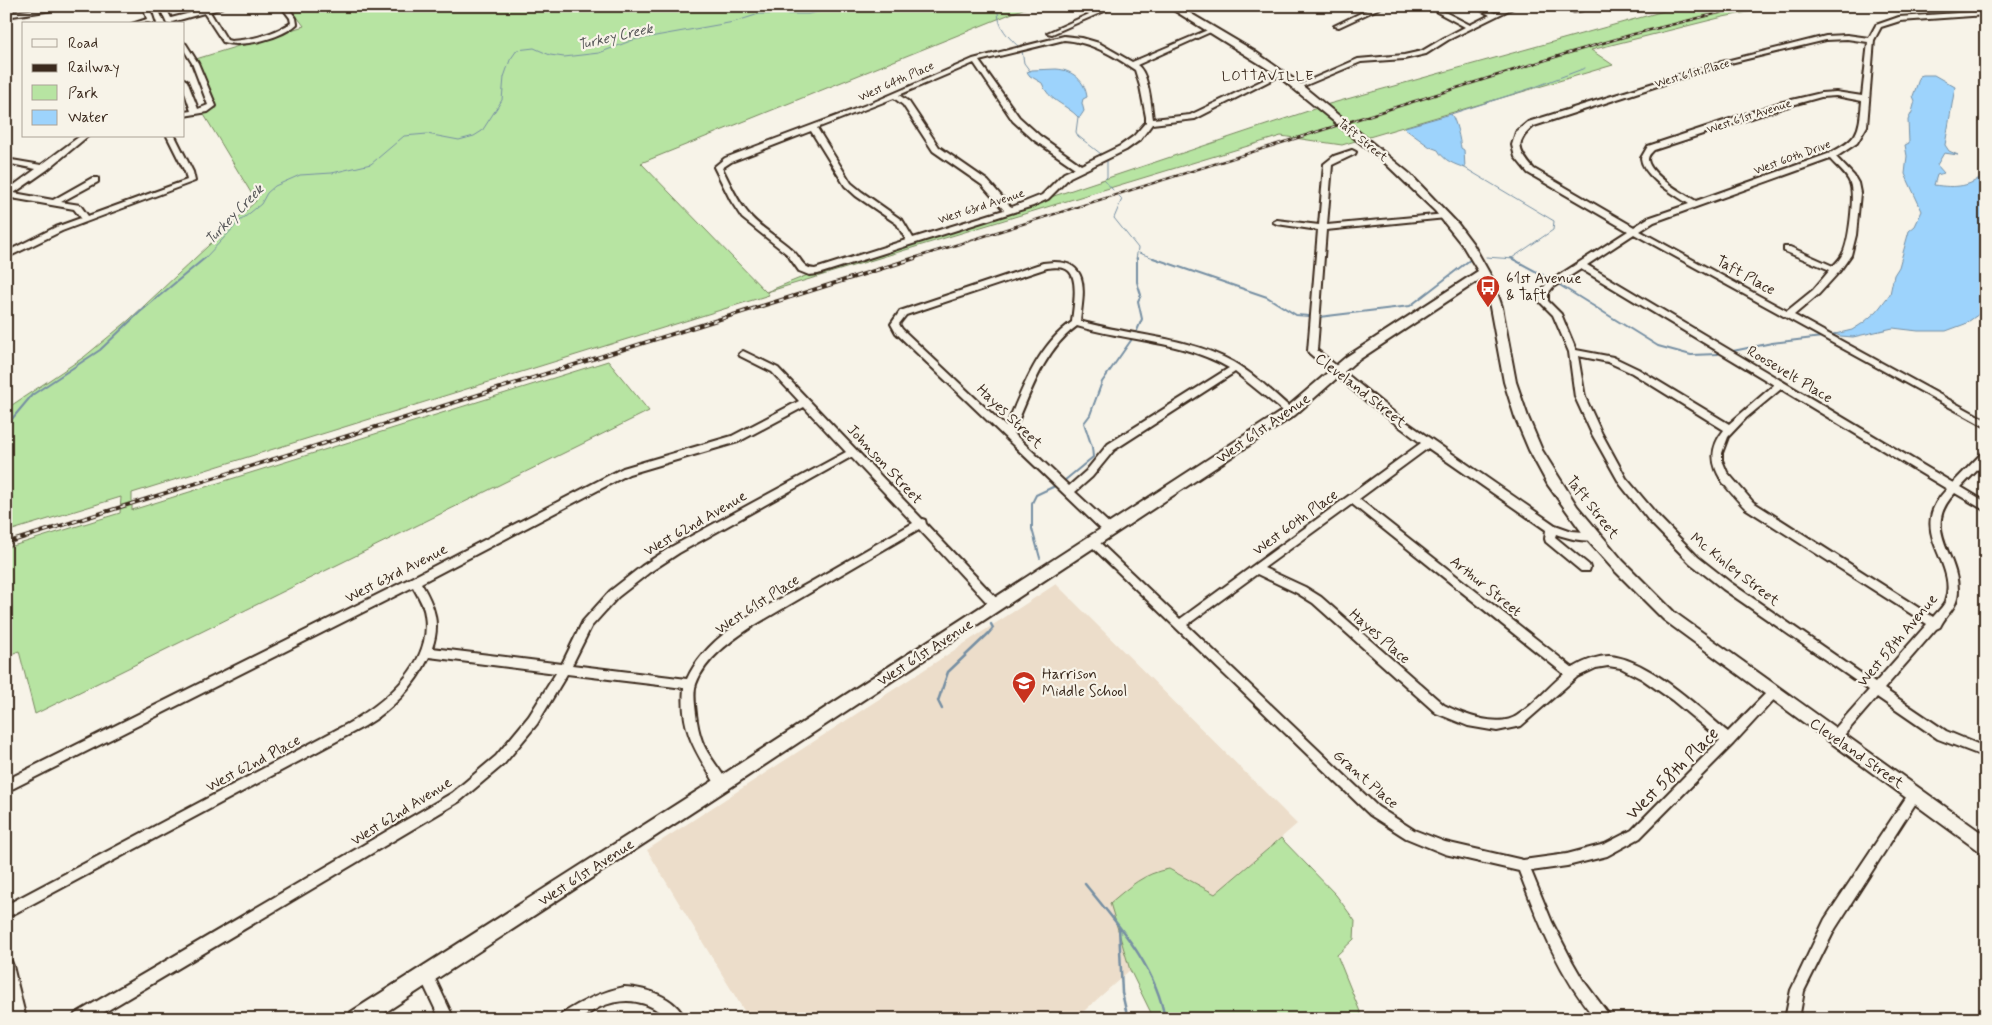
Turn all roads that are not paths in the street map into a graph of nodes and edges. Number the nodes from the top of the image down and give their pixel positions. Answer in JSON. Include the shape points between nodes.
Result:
{"nodes":[{"id":1,"x":76,"y":6,"type":"edge"},
{"id":2,"x":146,"y":6,"type":"edge"},
{"id":3,"x":162,"y":6,"type":"edge"},
{"id":4,"x":223,"y":6,"type":"edge"},
{"id":5,"x":284,"y":6,"type":"edge"},
{"id":6,"x":1113,"y":6,"type":"edge"},
{"id":7,"x":1171,"y":6,"type":"edge"},
{"id":8,"x":1381,"y":6,"type":"edge"},
{"id":9,"x":1476,"y":6,"type":"edge"},
{"id":10,"x":1514,"y":6,"type":"edge"},
{"id":11,"x":1566,"y":6,"type":"edge"},
{"id":12,"x":1583,"y":6,"type":"edge"},
{"id":13,"x":48,"y":8,"type":"edge"},
{"id":14,"x":205,"y":9,"type":"edge"},
{"id":15,"x":1439,"y":11,"type":"dead end"},
{"id":16,"x":1986,"y":13,"type":"edge"},
{"id":17,"x":6,"y":14,"type":"edge"},
{"id":18,"x":1495,"y":15,"type":"junction"},
{"id":19,"x":151,"y":22,"type":"edge"},
{"id":20,"x":170,"y":22,"type":"edge"},
{"id":21,"x":172,"y":22,"type":"edge"},
{"id":22,"x":1337,"y":26,"type":"dead end"},
{"id":23,"x":1470,"y":28,"type":"junction"},
{"id":24,"x":1215,"y":32,"type":"junction"},
{"id":25,"x":1050,"y":33,"type":"dead end"},
{"id":26,"x":1871,"y":40,"type":"junction"},
{"id":27,"x":185,"y":46,"type":"edge"},
{"id":28,"x":975,"y":60,"type":"junction"},
{"id":29,"x":1134,"y":67,"type":"junction"},
{"id":30,"x":1280,"y":74,"type":"junction"},
{"id":31,"x":185,"y":84,"type":"edge"},
{"id":32,"x":1297,"y":87,"type":"junction"},
{"id":33,"x":894,"y":94,"type":"junction"},
{"id":34,"x":1866,"y":99,"type":"junction"},
{"id":35,"x":195,"y":112,"type":"junction"},
{"id":36,"x":185,"y":114,"type":"edge"},
{"id":37,"x":1150,"y":122,"type":"junction"},
{"id":38,"x":812,"y":127,"type":"junction"},
{"id":39,"x":1519,"y":134,"type":"joint"},
{"id":40,"x":82,"y":138,"type":"edge"},
{"id":41,"x":172,"y":138,"type":"edge"},
{"id":42,"x":1352,"y":152,"type":"dead end"},
{"id":43,"x":1831,"y":156,"type":"junction"},
{"id":44,"x":6,"y":161,"type":"edge"},
{"id":45,"x":44,"y":168,"type":"junction"},
{"id":46,"x":1080,"y":168,"type":"junction"},
{"id":47,"x":95,"y":180,"type":"dead end"},
{"id":48,"x":7,"y":194,"type":"edge"},
{"id":49,"x":55,"y":202,"type":"junction"},
{"id":50,"x":1694,"y":204,"type":"junction"},
{"id":51,"x":1012,"y":210,"type":"junction"},
{"id":52,"x":1446,"y":216,"type":"junction"},
{"id":53,"x":86,"y":219,"type":"junction"},
{"id":54,"x":1277,"y":222,"type":"dead end"},
{"id":55,"x":1321,"y":228,"type":"junction"},
{"id":56,"x":1634,"y":229,"type":"junction"},
{"id":57,"x":911,"y":242,"type":"junction"},
{"id":58,"x":1787,"y":248,"type":"dead end"},
{"id":59,"x":6,"y":255,"type":"edge"},
{"id":60,"x":1580,"y":265,"type":"junction"},
{"id":61,"x":1836,"y":270,"type":"junction"},
{"id":62,"x":807,"y":272,"type":"joint"},
{"id":63,"x":1484,"y":272,"type":"junction"},
{"id":64,"x":1459,"y":288,"type":"junction"},
{"id":65,"x":1492,"y":296,"type":"junction"},
{"id":66,"x":1544,"y":302,"type":"joint"},
{"id":67,"x":1789,"y":314,"type":"junction"},
{"id":68,"x":1076,"y":323,"type":"junction"},
{"id":69,"x":1573,"y":352,"type":"junction"},
{"id":70,"x":743,"y":354,"type":"dead end"},
{"id":71,"x":1235,"y":368,"type":"junction"},
{"id":72,"x":1336,"y":372,"type":"junction"},
{"id":73,"x":1780,"y":385,"type":"junction"},
{"id":74,"x":806,"y":402,"type":"junction"},
{"id":75,"x":1290,"y":412,"type":"junction"},
{"id":76,"x":1986,"y":424,"type":"edge"},
{"id":77,"x":1730,"y":429,"type":"junction"},
{"id":78,"x":1008,"y":433,"type":"junction"},
{"id":79,"x":1428,"y":443,"type":"junction"},
{"id":80,"x":853,"y":452,"type":"junction"},
{"id":81,"x":1986,"y":455,"type":"edge"},
{"id":82,"x":1954,"y":488,"type":"junction"},
{"id":83,"x":1069,"y":492,"type":"junction"},
{"id":84,"x":1352,"y":499,"type":"junction"},
{"id":85,"x":1986,"y":507,"type":"edge"},
{"id":86,"x":921,"y":523,"type":"junction"},
{"id":87,"x":1551,"y":528,"type":"junction"},
{"id":88,"x":1110,"y":530,"type":"junction"},
{"id":89,"x":1592,"y":536,"type":"junction"},
{"id":90,"x":1092,"y":542,"type":"junction"},
{"id":91,"x":1586,"y":568,"type":"dead end"},
{"id":92,"x":1256,"y":569,"type":"junction"},
{"id":93,"x":415,"y":580,"type":"junction"},
{"id":94,"x":996,"y":606,"type":"junction"},
{"id":95,"x":1936,"y":624,"type":"junction"},
{"id":96,"x":1179,"y":625,"type":"junction"},
{"id":97,"x":426,"y":652,"type":"junction"},
{"id":98,"x":1728,"y":660,"type":"joint"},
{"id":99,"x":565,"y":668,"type":"junction"},
{"id":100,"x":1572,"y":674,"type":"junction"},
{"id":101,"x":690,"y":684,"type":"junction"},
{"id":102,"x":1875,"y":690,"type":"junction"},
{"id":103,"x":1774,"y":693,"type":"junction"},
{"id":104,"x":1835,"y":737,"type":"junction"},
{"id":105,"x":1729,"y":740,"type":"junction"},
{"id":106,"x":1986,"y":750,"type":"edge"},
{"id":107,"x":722,"y":784,"type":"junction"},
{"id":108,"x":6,"y":786,"type":"edge"},
{"id":109,"x":1915,"y":794,"type":"junction"},
{"id":110,"x":1986,"y":846,"type":"edge"},
{"id":111,"x":1523,"y":866,"type":"junction"},
{"id":112,"x":6,"y":912,"type":"edge"},
{"id":113,"x":6,"y":966,"type":"edge"},
{"id":114,"x":426,"y":975,"type":"junction"},
{"id":115,"x":19,"y":1019,"type":"edge"},
{"id":116,"x":80,"y":1019,"type":"edge"},
{"id":117,"x":358,"y":1019,"type":"edge"},
{"id":118,"x":447,"y":1019,"type":"edge"},
{"id":119,"x":567,"y":1019,"type":"edge"},
{"id":120,"x":678,"y":1019,"type":"edge"},
{"id":121,"x":1605,"y":1019,"type":"edge"},
{"id":122,"x":1792,"y":1019,"type":"edge"}],
"edges":[{"from":1,"to":13,"type":"street"},
{"from":2,"to":19,"type":"street"},
{"from":3,"to":20,"type":"street"},
{"from":4,"to":14,"type":"street"},
{"from":5,"to":14,"type":"street","via":[[294,24],[239,44],[225,41]]},
{"from":6,"to":25,"type":"street"},
{"from":7,"to":24,"type":"main road","name":"Taft Street"},
{"from":8,"to":22,"type":"street"},
{"from":9,"to":18,"type":"street"},
{"from":10,"to":18,"type":"street"},
{"from":11,"to":12,"type":"street","via":[[1574,10]]},
{"from":13,"to":17,"type":"street"},
{"from":14,"to":21,"type":"street"},
{"from":15,"to":23,"type":"street"},
{"from":16,"to":26,"type":"street","via":[[1893,20],[1878,26]]},
{"from":18,"to":23,"type":"street"},
{"from":23,"to":32,"type":"street","via":[[1415,56],[1360,60]]},
{"from":24,"to":29,"type":"street"},
{"from":24,"to":30,"type":"main road","name":"Taft Street"},
{"from":26,"to":34,"type":"street","name":"West 60th Drive"},
{"from":26,"to":39,"type":"street","name":"West 61st Place","via":[[1826,38],[1720,64],[1539,121]]},
{"from":27,"to":35,"type":"street","via":[[196,63],[212,106]]},
{"from":28,"to":29,"type":"street","name":"West 64th Place","via":[[1064,38],[1089,40]]},
{"from":28,"to":33,"type":"street","name":"West 64th Place"},
{"from":28,"to":46,"type":"street","via":[[1016,119]]},
{"from":29,"to":37,"type":"street","via":[[1144,84]]},
{"from":30,"to":32,"type":"main road","name":"Taft Street"},
{"from":30,"to":37,"type":"street","via":[[1192,118]]},
{"from":31,"to":35,"type":"street"},
{"from":32,"to":52,"type":"main road","name":"Taft Street","via":[[1411,180]]},
{"from":33,"to":38,"type":"street","name":"West 64th Place"},
{"from":33,"to":51,"type":"street","via":[[906,104],[936,149],[985,183]]},
{"from":34,"to":43,"type":"street","name":"West 60th Drive","via":[[1861,133],[1848,147]]},
{"from":34,"to":50,"type":"street","name":"West 61st Avenue","via":[[1828,94],[1782,105],[1651,148],[1645,155],[1645,162],[1659,179]]},
{"from":35,"to":36,"type":"street"},
{"from":37,"to":46,"type":"street","name":"West 63rd Avenue","via":[[1137,138],[1123,148]]},
{"from":38,"to":57,"type":"street","via":[[848,184],[900,223]]},
{"from":38,"to":62,"type":"street","name":"West 64th Place","via":[[728,160],[718,167],[745,216],[790,252],[802,270]]},
{"from":39,"to":56,"type":"street","name":"Taft Place","via":[[1516,151],[1531,171]]},
{"from":40,"to":45,"type":"street"},
{"from":41,"to":53,"type":"street","via":[[191,181]]},
{"from":42,"to":55,"type":"street","name":"Cleveland Street","via":[[1328,164]]},
{"from":43,"to":50,"type":"street","name":"West 60th Drive"},
{"from":43,"to":61,"type":"street","via":[[1850,176],[1856,193],[1847,255]]},
{"from":44,"to":45,"type":"street"},
{"from":45,"to":48,"type":"street"},
{"from":46,"to":51,"type":"street","name":"West 63rd Avenue","via":[[1067,175],[1044,197]]},
{"from":47,"to":49,"type":"street"},
{"from":48,"to":49,"type":"street"},
{"from":49,"to":53,"type":"street","via":[[78,208]]},
{"from":50,"to":56,"type":"street","name":"West 60th Drive"},
{"from":51,"to":57,"type":"street","name":"West 63rd Avenue"},
{"from":52,"to":55,"type":"street"},
{"from":52,"to":63,"type":"main road","name":"Taft Street"},
{"from":53,"to":59,"type":"street"},
{"from":54,"to":55,"type":"street"},
{"from":55,"to":72,"type":"street","name":"Cleveland Street","via":[[1312,351]]},
{"from":56,"to":60,"type":"street","name":"West 60th Drive"},
{"from":56,"to":67,"type":"street","name":"Taft Place"},
{"from":57,"to":62,"type":"street","name":"West 63rd Avenue"},
{"from":58,"to":61,"type":"street"},
{"from":60,"to":66,"type":"street","name":"West 60th Drive","via":[[1550,285],[1544,292]]},
{"from":60,"to":73,"type":"street","name":"Roosevelt Place"},
{"from":61,"to":67,"type":"street"},
{"from":63,"to":64,"type":"main road","name":"West 61st Avenue"},
{"from":63,"to":65,"type":"main road","name":"Taft Street"},
{"from":64,"to":65,"type":"main road","via":[[1477,288]]},
{"from":64,"to":72,"type":"main road","name":"West 61st Avenue"},
{"from":65,"to":89,"type":"main road","name":"Taft Street","via":[[1510,381],[1533,447],[1547,474]]},
{"from":66,"to":69,"type":"street","name":"Mc Kinley Street","via":[[1557,314]]},
{"from":67,"to":76,"type":"street","name":"Taft Place"},
{"from":68,"to":71,"type":"street","via":[[1200,351]]},
{"from":68,"to":78,"type":"street","via":[[1066,328],[1040,365]]},
{"from":68,"to":78,"type":"street","name":"Hayes Street","via":[[1079,278],[1074,269],[1067,266],[1046,266],[903,313],[896,320],[899,331]]},
{"from":69,"to":77,"type":"street","via":[[1610,359],[1635,371]]},
{"from":69,"to":102,"type":"street","name":"Mc Kinley Street","via":[[1580,397],[1597,434],[1623,481],[1654,519],[1694,560],[1727,586]]},
{"from":70,"to":74,"type":"street","name":"Johnson Street","via":[[775,370]]},
{"from":71,"to":75,"type":"street"},
{"from":71,"to":83,"type":"street","via":[[1111,447]]},
{"from":72,"to":75,"type":"main road","name":"West 61st Avenue"},
{"from":72,"to":79,"type":"street","name":"Cleveland Street"},
{"from":73,"to":77,"type":"street"},
{"from":73,"to":82,"type":"street","name":"Roosevelt Place"},
{"from":74,"to":80,"type":"street","name":"Johnson Street"},
{"from":74,"to":93,"type":"street","name":"West 63rd Avenue","via":[[735,439],[626,471]]},
{"from":75,"to":88,"type":"main road","name":"West 61st Avenue"},
{"from":77,"to":95,"type":"street","via":[[1720,440],[1716,454],[1730,484],[1749,505]]},
{"from":78,"to":83,"type":"street","name":"Hayes Street"},
{"from":79,"to":84,"type":"street","name":"West 60th Place"},
{"from":79,"to":87,"type":"street","name":"Cleveland Street"},
{"from":80,"to":86,"type":"street","name":"Johnson Street"},
{"from":80,"to":99,"type":"street","name":"West 62nd Avenue","via":[[646,569],[614,594],[587,624]]},
{"from":81,"to":82,"type":"street","name":"West 58th Avenue"},
{"from":82,"to":85,"type":"street","name":"Roosevelt Place"},
{"from":82,"to":95,"type":"street","name":"West 58th Avenue","via":[[1936,509],[1934,520],[1934,532],[1953,586],[1950,605]]},
{"from":83,"to":88,"type":"street","name":"Hayes Street"},
{"from":84,"to":92,"type":"street","name":"West 60th Place"},
{"from":84,"to":100,"type":"street","name":"Arthur Street"},
{"from":86,"to":94,"type":"street","name":"Johnson Street"},
{"from":86,"to":101,"type":"street","name":"West 61st Place","via":[[726,638]]},
{"from":87,"to":89,"type":"street","name":"Cleveland Street","via":[[1572,535]]},
{"from":87,"to":91,"type":"street","via":[[1550,539]]},
{"from":88,"to":90,"type":"main road","name":"West 61st Avenue"},
{"from":89,"to":98,"type":"main road","name":"Taft Street","via":[[1627,576],[1670,616]]},
{"from":90,"to":94,"type":"main road","name":"West 61st Avenue"},
{"from":90,"to":96,"type":"street","name":"Grant Place"},
{"from":92,"to":96,"type":"street","name":"West 60th Place"},
{"from":92,"to":100,"type":"street","name":"Hayes Place","via":[[1316,600],[1440,709],[1463,720],[1498,726],[1519,721]]},
{"from":93,"to":97,"type":"street","name":"West 62nd Place","via":[[431,615],[431,636]]},
{"from":93,"to":108,"type":"street","name":"West 63rd Avenue"},
{"from":94,"to":107,"type":"main road","name":"West 61st Avenue"},
{"from":95,"to":102,"type":"street","name":"West 58th Avenue"},
{"from":96,"to":111,"type":"street","name":"Grant Place","via":[[1374,811],[1410,834],[1445,848]]},
{"from":97,"to":99,"type":"street"},
{"from":97,"to":112,"type":"street","name":"West 62nd Place","via":[[410,680],[383,707],[353,727]]},
{"from":98,"to":103,"type":"main road","name":"Cleveland Street"},
{"from":99,"to":101,"type":"street"},
{"from":99,"to":116,"type":"street","name":"West 62nd Avenue","via":[[533,720],[500,760],[456,797]]},
{"from":100,"to":105,"type":"street","via":[[1604,660],[1623,663],[1647,676]]},
{"from":101,"to":107,"type":"street","via":[[691,724],[697,743]]},
{"from":102,"to":104,"type":"street","name":"West 58th Avenue"},
{"from":102,"to":106,"type":"street","name":"Mc Kinley Street","via":[[1942,735]]},
{"from":103,"to":104,"type":"main road","name":"Cleveland Street"},
{"from":103,"to":105,"type":"street","name":"West 58th Place"},
{"from":104,"to":109,"type":"main road","name":"Cleveland Street"},
{"from":105,"to":111,"type":"street","name":"West 58th Place","via":[[1636,834],[1607,850]]},
{"from":107,"to":114,"type":"main road","name":"West 61st Avenue"},
{"from":109,"to":110,"type":"main road","name":"Cleveland Street"},
{"from":109,"to":122,"type":"street","via":[[1830,924],[1798,990]]},
{"from":111,"to":121,"type":"street","via":[[1558,952],[1591,1004]]},
{"from":113,"to":115,"type":"street"},
{"from":114,"to":117,"type":"main road","name":"West 61st Avenue"},
{"from":114,"to":118,"type":"street"},
{"from":119,"to":120,"type":"street","via":[[602,998],[619,994],[651,997]]}]}
